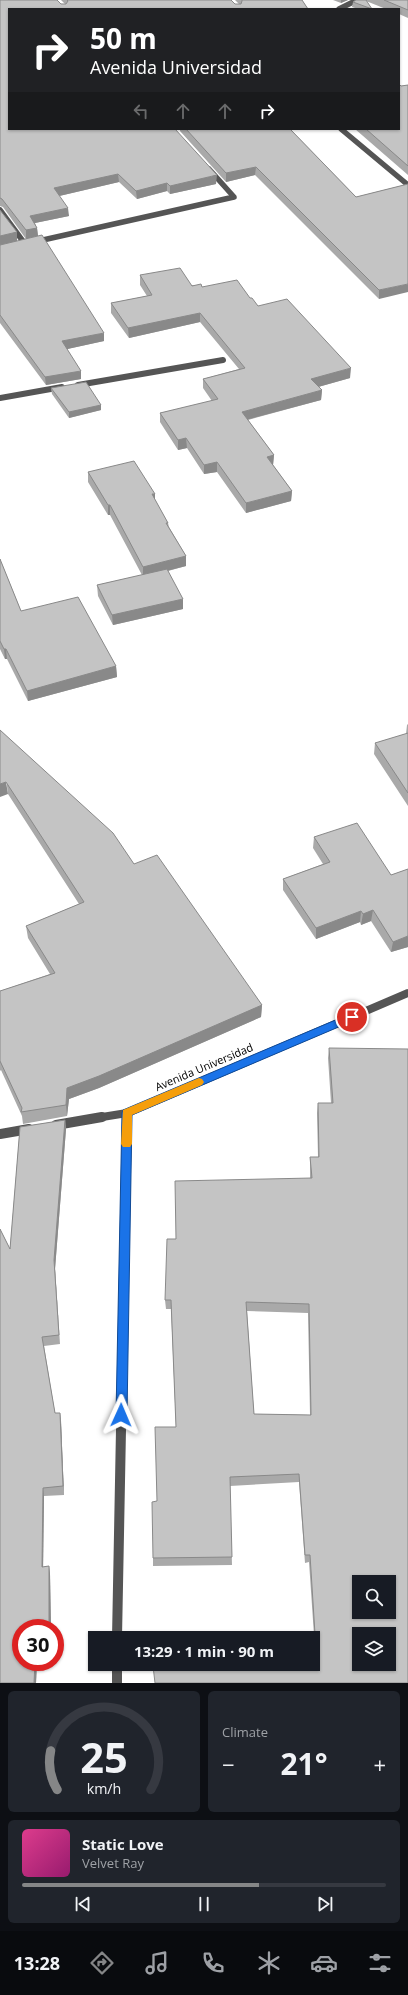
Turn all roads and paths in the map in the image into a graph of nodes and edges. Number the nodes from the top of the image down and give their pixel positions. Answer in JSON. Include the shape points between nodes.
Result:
{"nodes":[{"id":1,"x":358,"y":0,"type":"edge"},
{"id":2,"x":341,"y":8,"type":"edge"},
{"id":3,"x":342,"y":130,"type":"edge"},
{"id":4,"x":204,"y":163,"type":"edge"},
{"id":5,"x":408,"y":185,"type":"edge"},
{"id":6,"x":0,"y":210,"type":"edge"},
{"id":7,"x":223,"y":360,"type":"dead end"},
{"id":8,"x":0,"y":398,"type":"edge"},
{"id":9,"x":408,"y":993,"type":"edge"},
{"id":10,"x":127,"y":1113,"type":"junction"},
{"id":11,"x":0,"y":1134,"type":"edge"},
{"id":12,"x":117,"y":1631,"type":"edge"},
{"id":13,"x":117,"y":1671,"type":"edge"},
{"id":14,"x":116,"y":1683,"type":"edge"}],
"edges":[{"from":1,"to":2,"type":"street"},
{"from":3,"to":5,"type":"street"},
{"from":4,"to":6,"type":"street","via":[[234,196],[22,244]]},
{"from":7,"to":8,"type":"street"},
{"from":9,"to":10,"type":"street","name":"Avenida Universidad"},
{"from":10,"to":11,"type":"street","name":"Avenida Universidad"},
{"from":10,"to":12,"type":"street"},
{"from":13,"to":14,"type":"street"}]}
